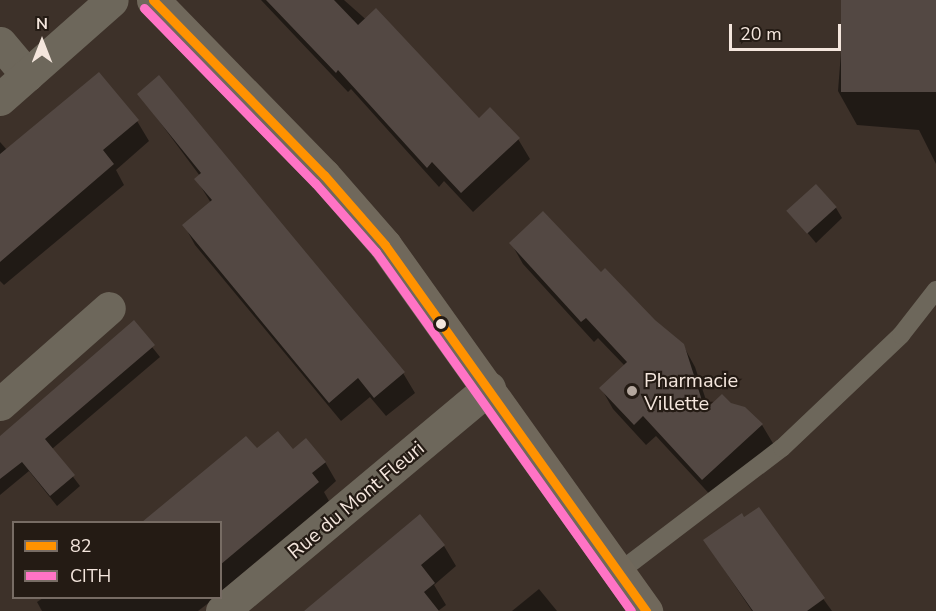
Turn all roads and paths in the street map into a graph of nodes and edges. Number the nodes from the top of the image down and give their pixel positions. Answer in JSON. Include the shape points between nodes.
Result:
{"nodes":[{"id":1,"x":112,"y":0,"type":"edge"},
{"id":2,"x":153,"y":0,"type":"edge"},
{"id":3,"x":0,"y":43,"type":"edge"},
{"id":4,"x":27,"y":75,"type":"junction"},
{"id":5,"x":0,"y":99,"type":"edge"},
{"id":6,"x":936,"y":290,"type":"edge"},
{"id":7,"x":109,"y":308,"type":"dead end"},
{"id":8,"x":489,"y":388,"type":"junction"},
{"id":9,"x":0,"y":404,"type":"edge"},
{"id":10,"x":619,"y":572,"type":"junction"},
{"id":11,"x":222,"y":611,"type":"edge"},
{"id":12,"x":646,"y":611,"type":"edge"}],
"edges":[{"from":1,"to":4,"type":"street"},
{"from":2,"to":8,"type":"main road","via":[[356,210],[407,273]]},
{"from":3,"to":4,"type":"street"},
{"from":4,"to":5,"type":"street"},
{"from":6,"to":10,"type":"lane","via":[[901,335],[782,448]]},
{"from":7,"to":9,"type":"street"},
{"from":8,"to":10,"type":"main road"},
{"from":8,"to":11,"type":"street","name":"Rue du Mont Fleuri"},
{"from":10,"to":12,"type":"main road"}]}
